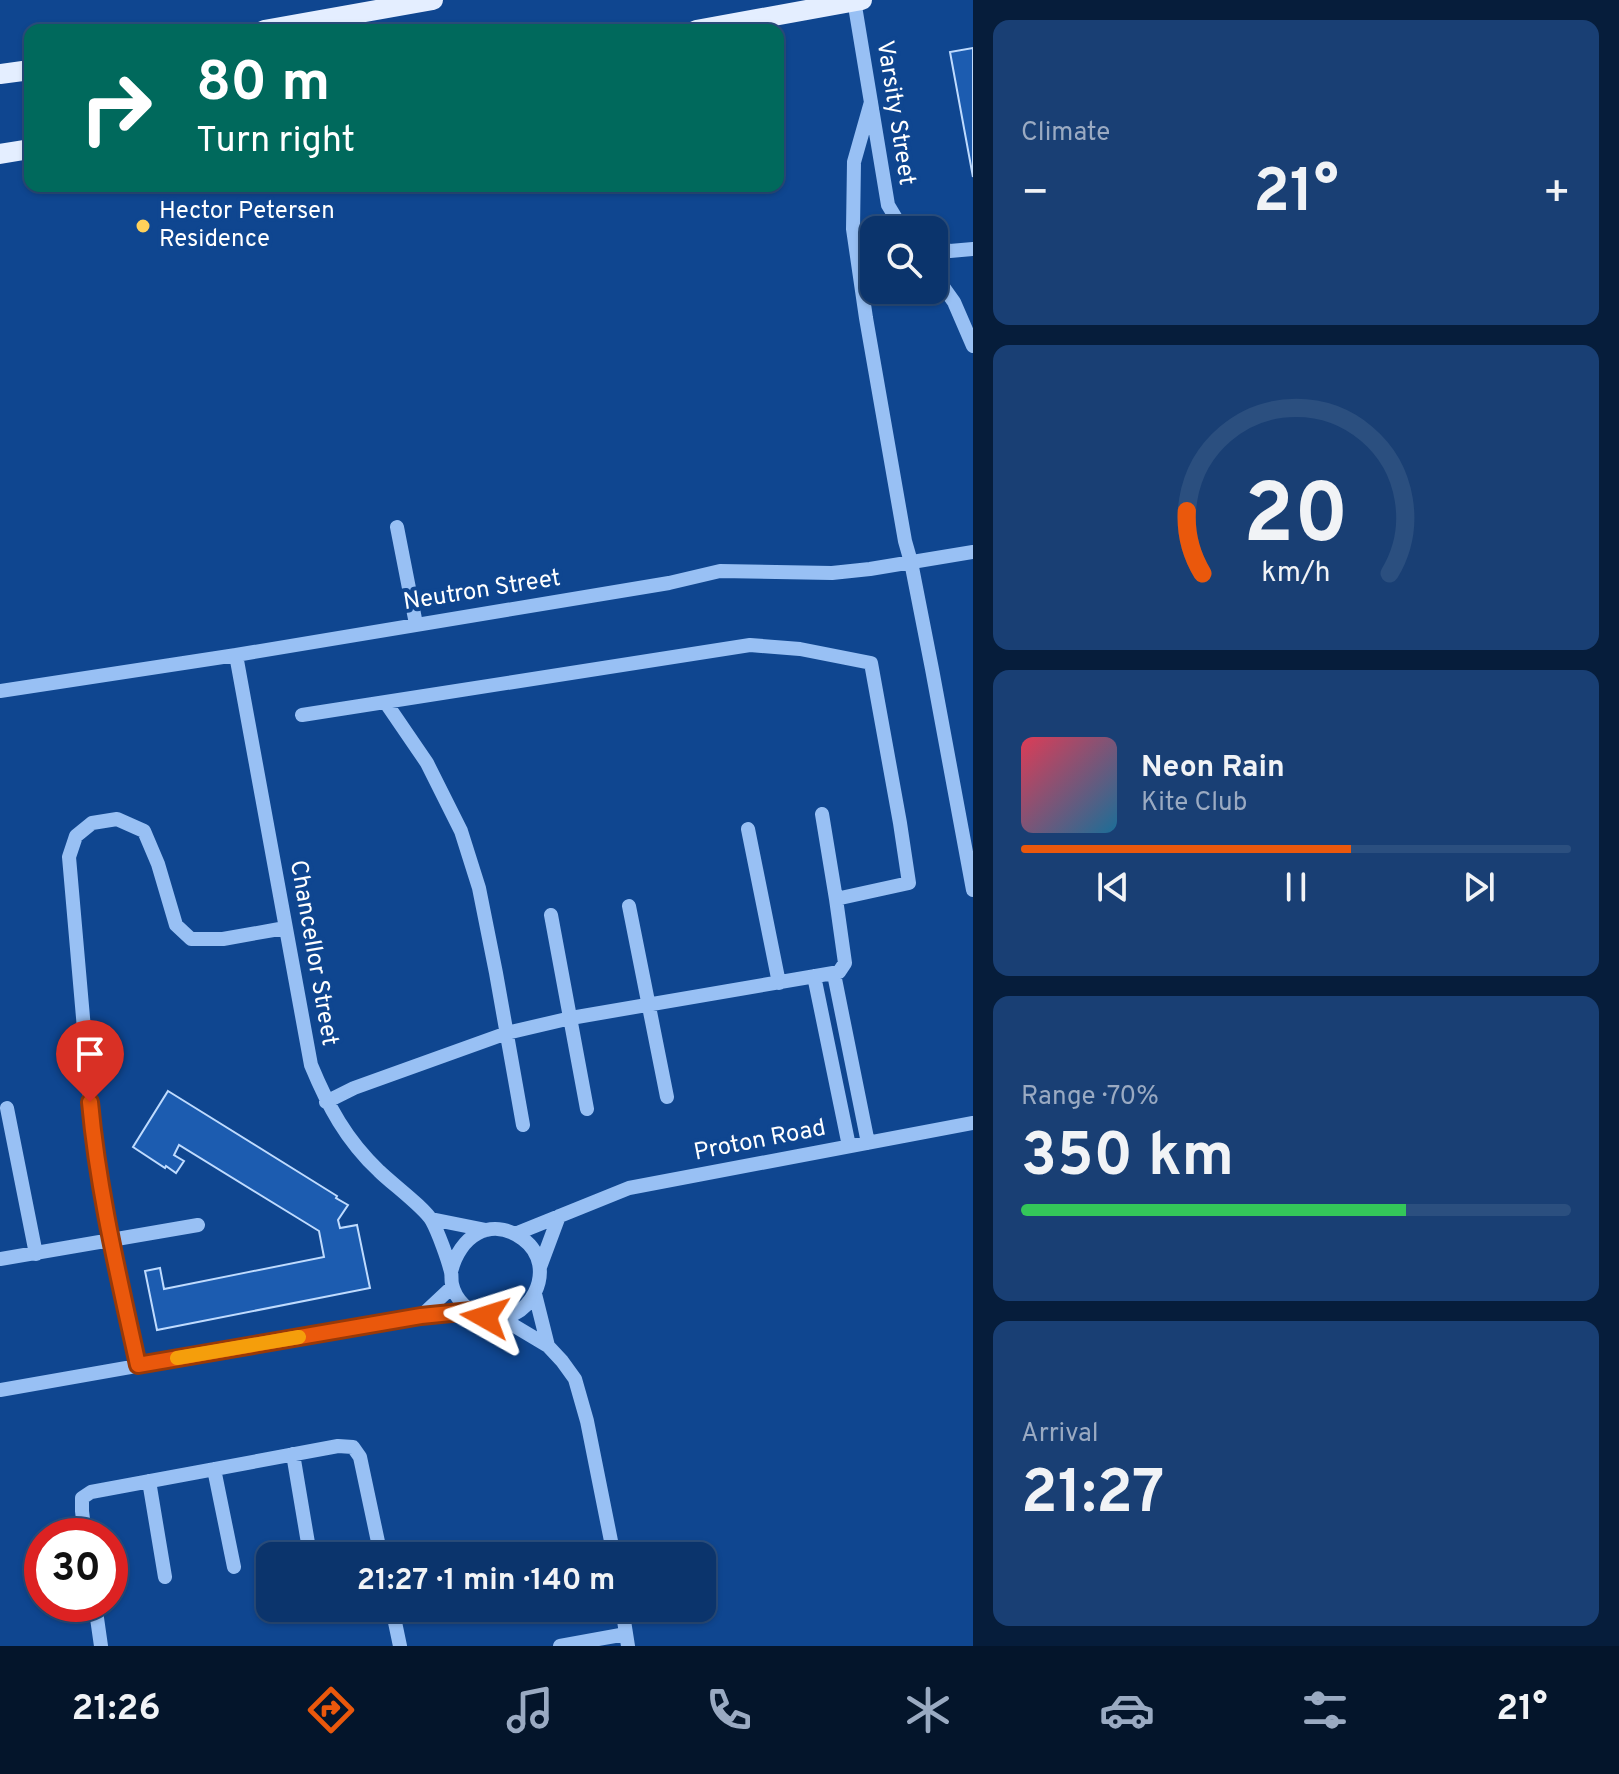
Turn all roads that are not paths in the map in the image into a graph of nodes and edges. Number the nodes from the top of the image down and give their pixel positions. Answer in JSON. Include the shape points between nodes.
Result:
{"nodes":[{"id":1,"x":433,"y":0,"type":"edge"},
{"id":2,"x":857,"y":0,"type":"edge"},
{"id":3,"x":298,"y":24,"type":"edge"},
{"id":4,"x":728,"y":24,"type":"edge"},
{"id":5,"x":24,"y":71,"type":"edge"},
{"id":6,"x":0,"y":74,"type":"edge"},
{"id":7,"x":871,"y":102,"type":"junction"},
{"id":8,"x":24,"y":150,"type":"edge"},
{"id":9,"x":0,"y":154,"type":"edge"},
{"id":10,"x":895,"y":216,"type":"edge"},
{"id":11,"x":973,"y":249,"type":"edge"},
{"id":12,"x":948,"y":251,"type":"edge"},
{"id":13,"x":948,"y":294,"type":"edge"},
{"id":14,"x":973,"y":346,"type":"edge"},
{"id":15,"x":397,"y":527,"type":"dead end"},
{"id":16,"x":973,"y":552,"type":"edge"},
{"id":17,"x":911,"y":562,"type":"junction"},
{"id":18,"x":416,"y":624,"type":"junction"},
{"id":19,"x":236,"y":655,"type":"junction"},
{"id":20,"x":0,"y":691,"type":"edge"},
{"id":21,"x":386,"y":703,"type":"junction"},
{"id":22,"x":302,"y":715,"type":"dead end"},
{"id":23,"x":822,"y":814,"type":"dead end"},
{"id":24,"x":748,"y":829,"type":"dead end"},
{"id":25,"x":973,"y":890,"type":"edge"},
{"id":26,"x":836,"y":899,"type":"junction"},
{"id":27,"x":629,"y":906,"type":"dead end"},
{"id":28,"x":551,"y":915,"type":"dead end"},
{"id":29,"x":285,"y":928,"type":"junction"},
{"id":30,"x":834,"y":974,"type":"junction"},
{"id":31,"x":814,"y":976,"type":"junction"},
{"id":32,"x":779,"y":983,"type":"junction"},
{"id":33,"x":649,"y":1004,"type":"junction"},
{"id":34,"x":571,"y":1018,"type":"junction"},
{"id":35,"x":507,"y":1033,"type":"junction"},
{"id":36,"x":667,"y":1097,"type":"dead end"},
{"id":37,"x":326,"y":1102,"type":"junction"},
{"id":38,"x":7,"y":1108,"type":"dead end"},
{"id":39,"x":587,"y":1109,"type":"dead end"},
{"id":40,"x":973,"y":1123,"type":"edge"},
{"id":41,"x":523,"y":1125,"type":"dead end"},
{"id":42,"x":868,"y":1143,"type":"junction"},
{"id":43,"x":849,"y":1146,"type":"junction"},
{"id":44,"x":559,"y":1216,"type":"junction"},
{"id":45,"x":431,"y":1219,"type":"junction"},
{"id":46,"x":198,"y":1225,"type":"dead end"},
{"id":47,"x":488,"y":1230,"type":"junction"},
{"id":48,"x":515,"y":1234,"type":"junction"},
{"id":49,"x":110,"y":1239,"type":"junction"},
{"id":50,"x":36,"y":1254,"type":"junction"},
{"id":51,"x":0,"y":1259,"type":"edge"},
{"id":52,"x":540,"y":1267,"type":"junction"},
{"id":53,"x":452,"y":1280,"type":"junction"},
{"id":54,"x":535,"y":1294,"type":"junction"},
{"id":55,"x":471,"y":1311,"type":"junction"},
{"id":56,"x":421,"y":1316,"type":"junction"},
{"id":57,"x":501,"y":1318,"type":"junction"},
{"id":58,"x":548,"y":1346,"type":"junction"},
{"id":59,"x":138,"y":1365,"type":"junction"},
{"id":60,"x":0,"y":1390,"type":"edge"},
{"id":61,"x":293,"y":1454,"type":"junction"},
{"id":62,"x":214,"y":1469,"type":"junction"},
{"id":63,"x":149,"y":1481,"type":"junction"},
{"id":64,"x":84,"y":1518,"type":"edge"},
{"id":65,"x":308,"y":1542,"type":"edge"},
{"id":66,"x":378,"y":1542,"type":"edge"},
{"id":67,"x":611,"y":1542,"type":"edge"},
{"id":68,"x":234,"y":1567,"type":"dead end"},
{"id":69,"x":165,"y":1577,"type":"dead end"},
{"id":70,"x":98,"y":1622,"type":"edge"},
{"id":71,"x":395,"y":1622,"type":"edge"},
{"id":72,"x":627,"y":1640,"type":"edge"},
{"id":73,"x":101,"y":1646,"type":"edge"},
{"id":74,"x":400,"y":1646,"type":"edge"},
{"id":75,"x":560,"y":1646,"type":"edge"}],
"edges":[{"from":1,"to":3,"type":"main road"},
{"from":2,"to":4,"type":"main road"},
{"from":2,"to":7,"type":"street","name":"Varsity Street"},
{"from":5,"to":6,"type":"main road"},
{"from":7,"to":10,"type":"street","name":"Varsity Street","via":[[888,205]]},
{"from":7,"to":17,"type":"street","via":[[854,162],[853,229]]},
{"from":8,"to":9,"type":"main road"},
{"from":11,"to":12,"type":"street"},
{"from":13,"to":14,"type":"street"},
{"from":15,"to":18,"type":"street"},
{"from":16,"to":17,"type":"street","name":"Neutron Street"},
{"from":17,"to":18,"type":"street","name":"Neutron Street","via":[[832,573],[720,571]]},
{"from":17,"to":25,"type":"street"},
{"from":18,"to":19,"type":"street","name":"Neutron Street"},
{"from":19,"to":20,"type":"street","name":"Neutron Street"},
{"from":19,"to":29,"type":"street","name":"Chancellor Street"},
{"from":21,"to":22,"type":"street"},
{"from":21,"to":26,"type":"street","via":[[750,645],[871,663],[909,883]]},
{"from":21,"to":35,"type":"street","via":[[427,763],[461,831],[479,888]]},
{"from":23,"to":26,"type":"street"},
{"from":24,"to":32,"type":"street"},
{"from":26,"to":30,"type":"street","via":[[845,963]]},
{"from":27,"to":33,"type":"street"},
{"from":28,"to":34,"type":"street"},
{"from":29,"to":37,"type":"street","name":"Chancellor Street","via":[[311,1065]]},
{"from":29,"to":49,"type":"street","via":[[191,939],[176,925],[144,831],[117,819],[92,823],[76,836],[69,857],[78,967],[93,1132]]},
{"from":30,"to":31,"type":"street"},
{"from":30,"to":42,"type":"street"},
{"from":31,"to":32,"type":"street"},
{"from":31,"to":43,"type":"street"},
{"from":32,"to":33,"type":"street"},
{"from":33,"to":34,"type":"street"},
{"from":33,"to":36,"type":"street"},
{"from":34,"to":35,"type":"street"},
{"from":34,"to":39,"type":"street"},
{"from":35,"to":37,"type":"street"},
{"from":35,"to":41,"type":"street"},
{"from":37,"to":45,"type":"street","name":"Chancellor Street","via":[[344,1133],[376,1169]]},
{"from":38,"to":50,"type":"street"},
{"from":40,"to":42,"type":"street","name":"Proton Road"},
{"from":42,"to":43,"type":"street","name":"Proton Road"},
{"from":43,"to":44,"type":"street","name":"Proton Road","via":[[629,1188]]},
{"from":44,"to":48,"type":"street","name":"Proton Road"},
{"from":44,"to":52,"type":"street"},
{"from":45,"to":47,"type":"street"},
{"from":45,"to":53,"type":"street","name":"Chancellor Street"},
{"from":46,"to":49,"type":"street"},
{"from":47,"to":48,"type":"street"},
{"from":47,"to":53,"type":"street","via":[[462,1244],[454,1257]]},
{"from":48,"to":52,"type":"street","via":[[527,1242]]},
{"from":49,"to":50,"type":"street"},
{"from":49,"to":59,"type":"street"},
{"from":50,"to":51,"type":"street"},
{"from":52,"to":54,"type":"street"},
{"from":53,"to":55,"type":"street","via":[[460,1301]]},
{"from":53,"to":56,"type":"street"},
{"from":54,"to":57,"type":"street","via":[[527,1306]]},
{"from":54,"to":58,"type":"street"},
{"from":55,"to":56,"type":"street"},
{"from":55,"to":57,"type":"street"},
{"from":56,"to":59,"type":"street"},
{"from":57,"to":58,"type":"street"},
{"from":58,"to":67,"type":"street","via":[[575,1379]]},
{"from":59,"to":60,"type":"street"},
{"from":61,"to":62,"type":"street"},
{"from":61,"to":65,"type":"street"},
{"from":61,"to":66,"type":"street","via":[[353,1447],[360,1457]]},
{"from":62,"to":63,"type":"street"},
{"from":62,"to":68,"type":"street"},
{"from":63,"to":64,"type":"street","via":[[91,1492],[82,1498]]},
{"from":63,"to":69,"type":"street"},
{"from":70,"to":73,"type":"street"},
{"from":71,"to":74,"type":"street"},
{"from":72,"to":75,"type":"street"}]}
